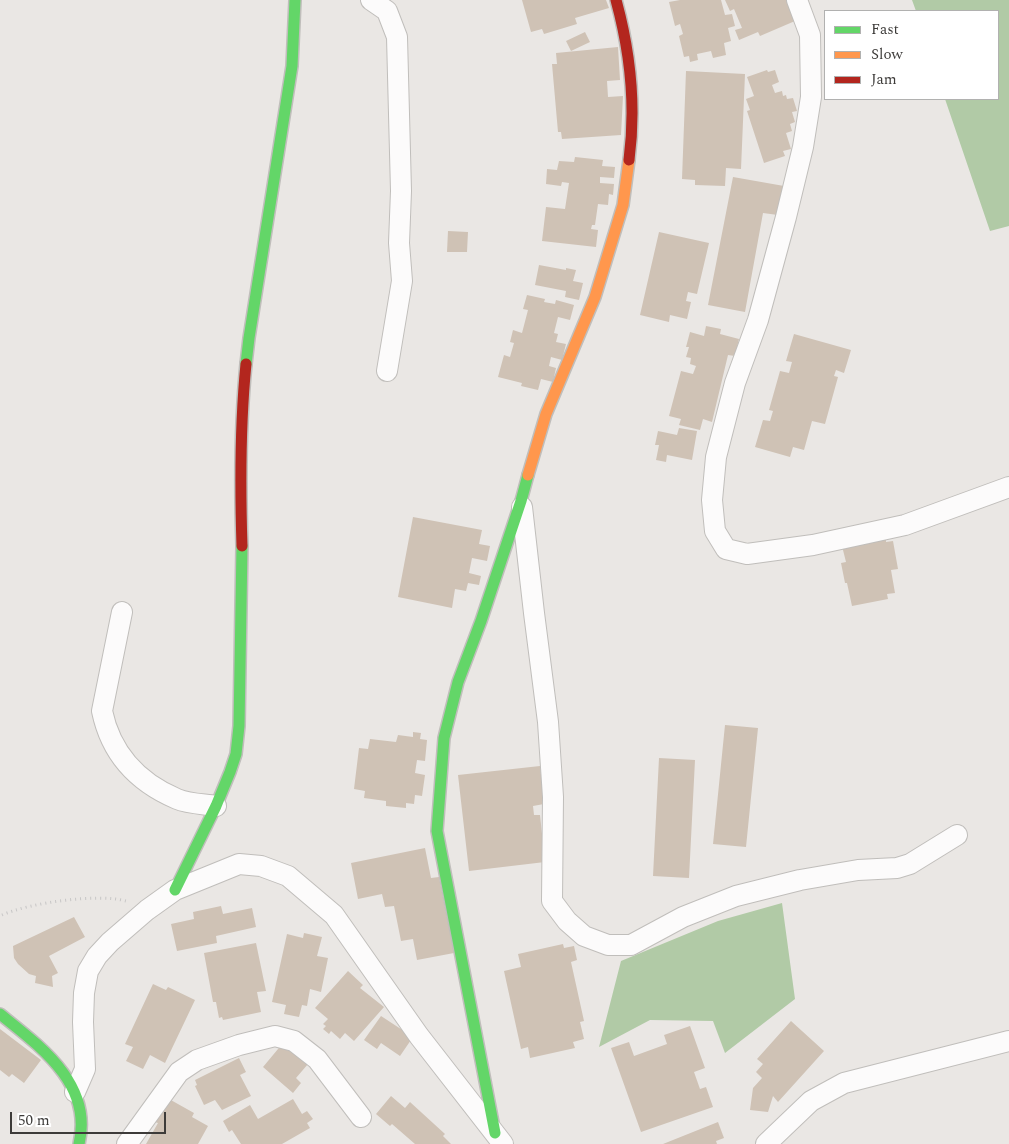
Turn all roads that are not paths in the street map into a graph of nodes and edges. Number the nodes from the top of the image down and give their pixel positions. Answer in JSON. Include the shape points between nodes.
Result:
{"nodes":[{"id":1,"x":295,"y":0,"type":"edge"},
{"id":2,"x":371,"y":0,"type":"edge"},
{"id":3,"x":616,"y":0,"type":"edge"},
{"id":4,"x":797,"y":0,"type":"edge"},
{"id":5,"x":387,"y":371,"type":"dead end"},
{"id":6,"x":1009,"y":487,"type":"edge"},
{"id":7,"x":521,"y":500,"type":"junction"},
{"id":8,"x":122,"y":612,"type":"dead end"},
{"id":9,"x":216,"y":806,"type":"junction"},
{"id":10,"x":956,"y":835,"type":"dead end"},
{"id":11,"x":174,"y":890,"type":"junction"},
{"id":12,"x":0,"y":1014,"type":"edge"},
{"id":13,"x":1009,"y":1041,"type":"edge"},
{"id":14,"x":75,"y":1092,"type":"junction"},
{"id":15,"x":362,"y":1117,"type":"dead end"},
{"id":16,"x":499,"y":1138,"type":"edge"},
{"id":17,"x":82,"y":1142,"type":"edge"},
{"id":18,"x":127,"y":1144,"type":"edge"},
{"id":19,"x":766,"y":1144,"type":"edge"}],
"edges":[{"from":1,"to":9,"type":"street","via":[[292,66],[249,338],[243,398],[241,507],[244,569],[240,726],[236,754]]},
{"from":2,"to":5,"type":"street","via":[[387,11],[397,37],[402,282]]},
{"from":3,"to":7,"type":"street","via":[[624,33],[633,132],[623,205],[595,297],[546,414]]},
{"from":4,"to":6,"type":"street","via":[[810,35],[810,105],[786,216],[716,457],[712,500],[715,531],[726,549],[747,554],[813,545],[905,525]]},
{"from":7,"to":10,"type":"street","via":[[548,722],[553,797],[552,901],[584,936],[608,945],[631,944],[683,917],[736,896],[800,880],[910,864]]},
{"from":7,"to":16,"type":"street","via":[[458,682],[444,738],[437,831]]},
{"from":8,"to":9,"type":"street","via":[[102,711],[113,746],[122,760],[151,785],[179,800]]},
{"from":9,"to":11,"type":"street"},
{"from":11,"to":14,"type":"street","via":[[110,942],[88,971],[83,1022],[85,1069]]},
{"from":11,"to":16,"type":"street","via":[[239,864],[262,866],[288,876],[334,915],[419,1036]]},
{"from":12,"to":14,"type":"street","via":[[51,1058]]},
{"from":13,"to":19,"type":"street","via":[[844,1083],[811,1101]]},
{"from":14,"to":17,"type":"street","via":[[82,1117]]},
{"from":15,"to":18,"type":"street","via":[[317,1059],[294,1041],[275,1036],[197,1060],[179,1072]]}]}
